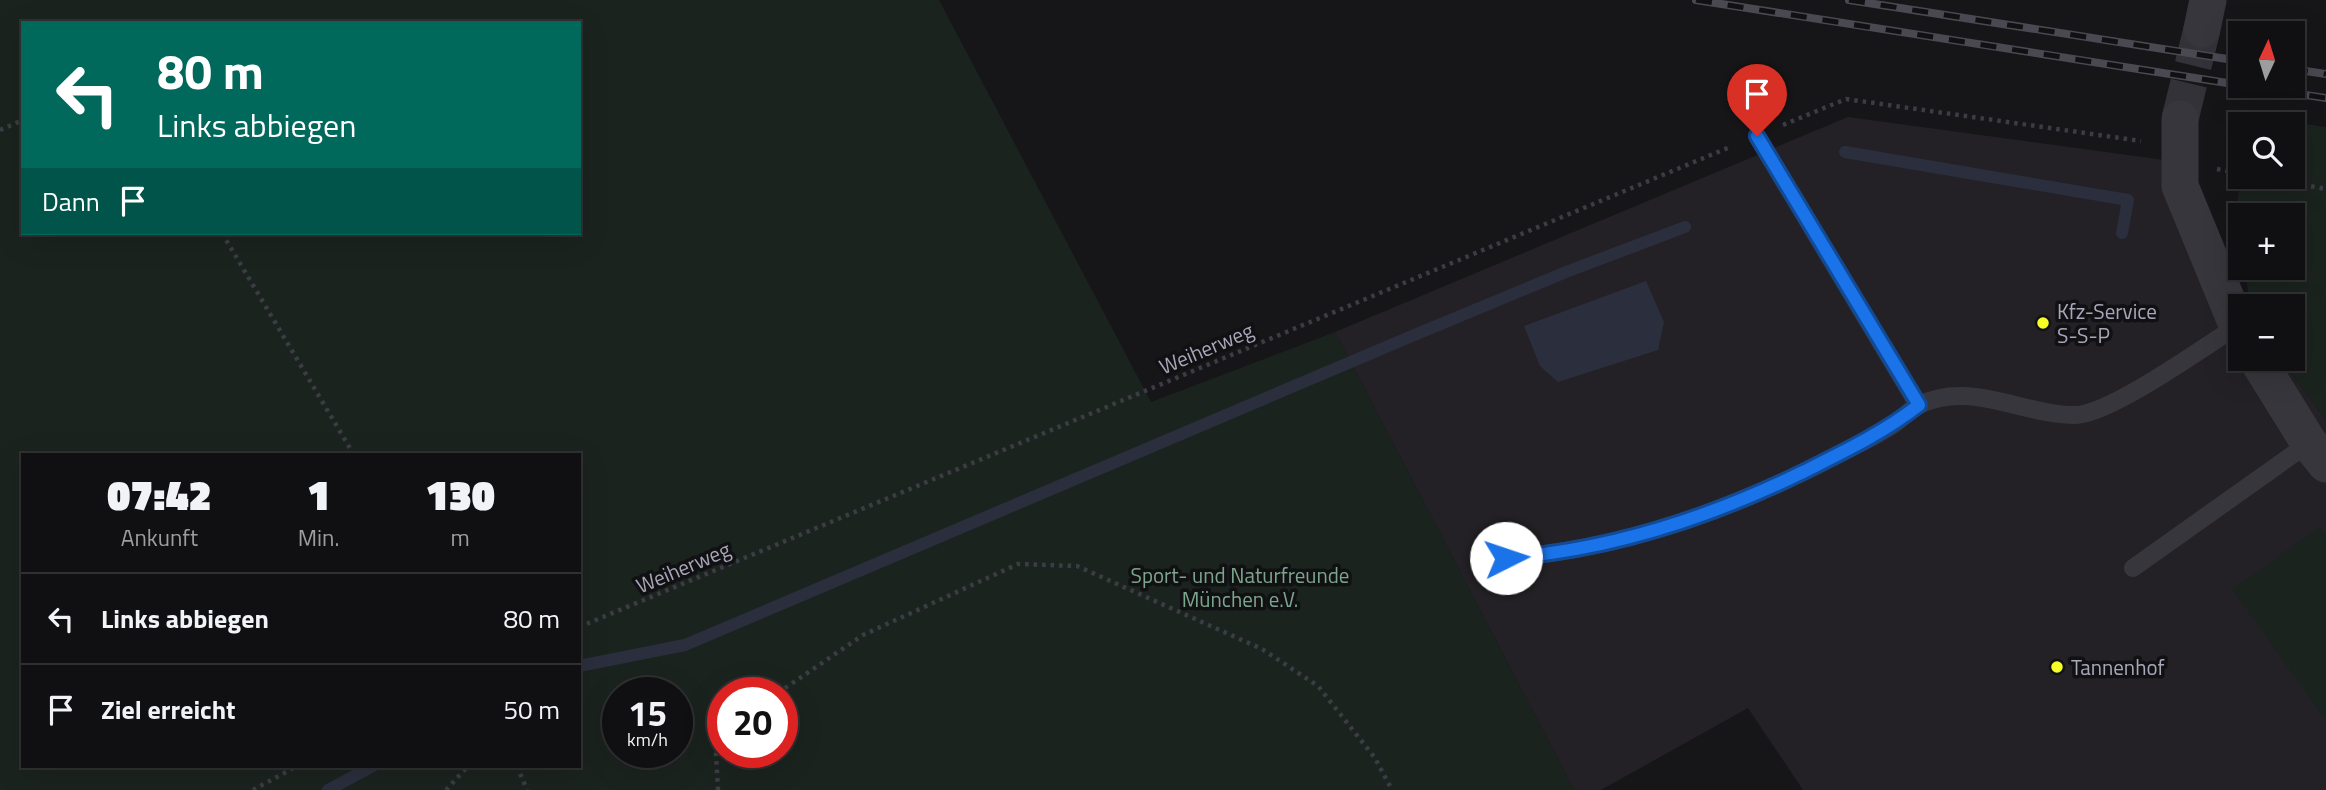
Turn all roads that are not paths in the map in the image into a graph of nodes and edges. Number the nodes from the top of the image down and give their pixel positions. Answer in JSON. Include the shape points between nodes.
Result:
{"nodes":[{"id":1,"x":2180,"y":133,"type":"tunnel mouth"},
{"id":2,"x":1757,"y":136,"type":"road end"},
{"id":3,"x":2228,"y":304,"type":"edge"},
{"id":4,"x":2228,"y":335,"type":"edge"},
{"id":5,"x":2265,"y":371,"type":"edge"},
{"id":6,"x":1919,"y":405,"type":"junction"},
{"id":7,"x":2318,"y":453,"type":"edge"},
{"id":8,"x":1506,"y":558,"type":"dead end"},
{"id":9,"x":2133,"y":568,"type":"dead end"}],
"edges":[{"from":1,"to":3,"type":"street","via":[[2180,186]]},
{"from":2,"to":6,"type":"lane"},
{"from":4,"to":6,"type":"lane","via":[[2094,411],[2076,415],[2043,411],[1971,395]]},
{"from":5,"to":7,"type":"street"},
{"from":6,"to":8,"type":"lane","via":[[1841,453],[1703,515],[1586,548]]},
{"from":7,"to":9,"type":"lane"}]}
